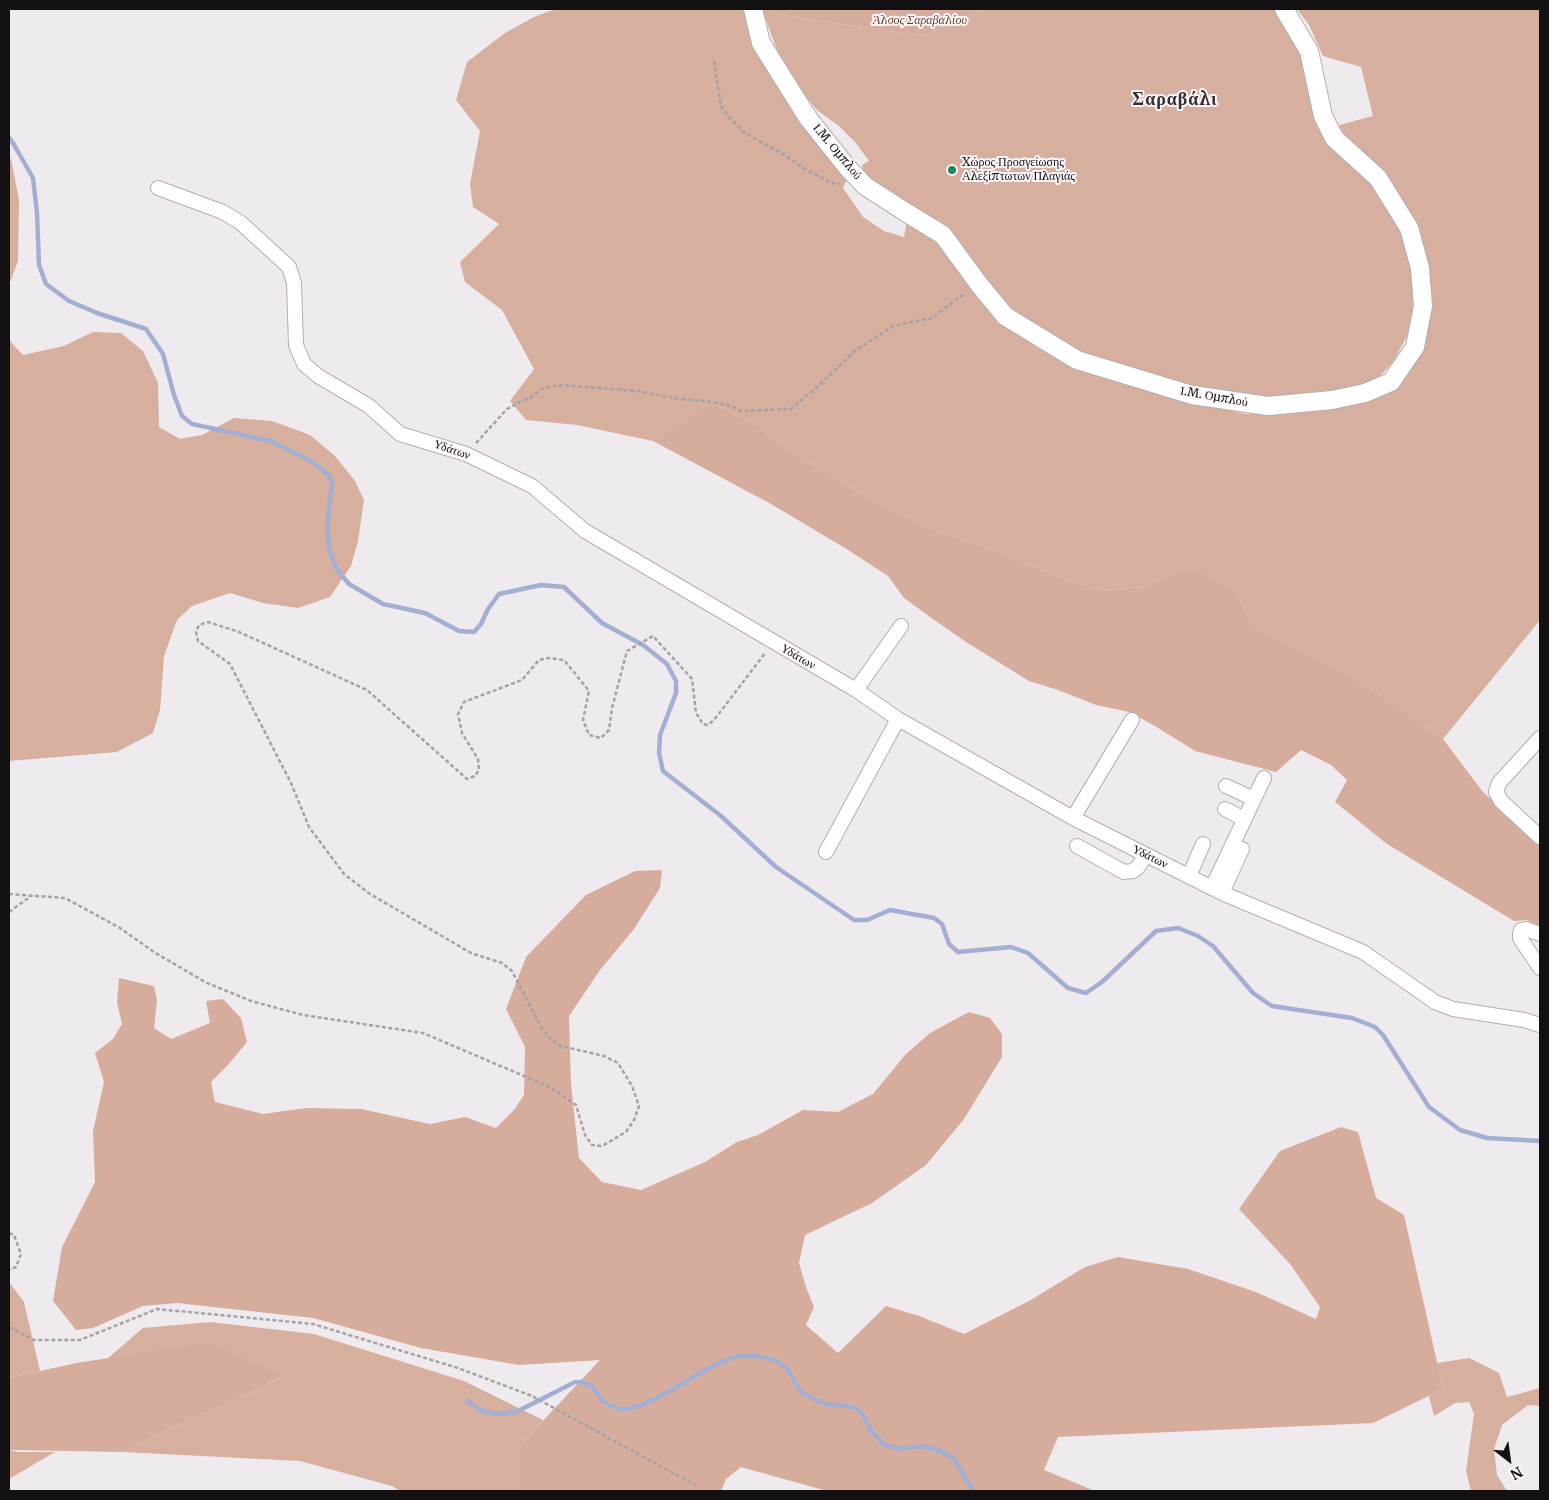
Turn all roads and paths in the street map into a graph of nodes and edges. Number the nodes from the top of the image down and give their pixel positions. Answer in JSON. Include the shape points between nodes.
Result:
{"nodes":[{"id":1,"x":753,"y":9,"type":"edge"},
{"id":2,"x":1284,"y":9,"type":"edge"},
{"id":3,"x":714,"y":61,"type":"dead end"},
{"id":4,"x":862,"y":182,"type":"junction"},
{"id":5,"x":158,"y":188,"type":"dead end"},
{"id":6,"x":978,"y":283,"type":"junction"},
{"id":7,"x":466,"y":454,"type":"junction"},
{"id":8,"x":901,"y":626,"type":"dead end"},
{"id":9,"x":773,"y":642,"type":"junction"},
{"id":10,"x":856,"y":690,"type":"junction"},
{"id":11,"x":898,"y":719,"type":"junction"},
{"id":12,"x":1132,"y":720,"type":"dead end"},
{"id":13,"x":1540,"y":738,"type":"edge"},
{"id":14,"x":1264,"y":778,"type":"dead end"},
{"id":15,"x":1226,"y":786,"type":"dead end"},
{"id":16,"x":1254,"y":798,"type":"junction"},
{"id":17,"x":1225,"y":809,"type":"dead end"},
{"id":18,"x":1073,"y":818,"type":"junction"},
{"id":19,"x":1244,"y":819,"type":"junction"},
{"id":20,"x":1540,"y":837,"type":"edge"},
{"id":21,"x":1203,"y":844,"type":"dead end"},
{"id":22,"x":1077,"y":846,"type":"dead end"},
{"id":23,"x":1242,"y":849,"type":"dead end"},
{"id":24,"x":826,"y":852,"type":"dead end"},
{"id":25,"x":1146,"y":855,"type":"junction"},
{"id":26,"x":1189,"y":876,"type":"junction"},
{"id":27,"x":1217,"y":890,"type":"junction"},
{"id":28,"x":9,"y":894,"type":"edge"},
{"id":29,"x":32,"y":896,"type":"junction"},
{"id":30,"x":9,"y":912,"type":"edge"},
{"id":31,"x":1540,"y":934,"type":"edge"},
{"id":32,"x":1540,"y":968,"type":"edge"},
{"id":33,"x":1540,"y":1025,"type":"edge"},
{"id":34,"x":9,"y":1232,"type":"edge"},
{"id":35,"x":9,"y":1270,"type":"edge"},
{"id":36,"x":9,"y":1327,"type":"edge"},
{"id":37,"x":695,"y":1485,"type":"dead end"}],
"edges":[{"from":1,"to":4,"type":"street","name":"Ι.Μ. Ομπλού","via":[[761,43],[808,118]]},
{"from":2,"to":6,"type":"street","name":"Ι.Μ. Ομπλού","via":[[1309,51],[1323,116],[1334,138],[1378,178],[1409,228],[1420,268],[1422,306],[1415,347],[1391,382],[1365,393],[1332,400],[1268,406],[1192,395],[1077,360],[1005,316]]},
{"from":3,"to":4,"type":"path","via":[[721,106],[745,133],[832,183],[850,185]]},
{"from":4,"to":6,"type":"street","name":"Ι.Μ. Ομπλού","via":[[943,235]]},
{"from":5,"to":7,"type":"street","name":"Υδάτων","via":[[241,222],[288,266],[294,283],[296,345],[304,364],[318,376],[370,406],[400,434]]},
{"from":6,"to":7,"type":"path","via":[[932,318],[893,326],[856,350],[791,409],[741,411],[728,405],[637,391],[558,385],[542,389],[507,409]]},
{"from":7,"to":9,"type":"street","name":"Υδάτων","via":[[532,486],[585,531]]},
{"from":8,"to":10,"type":"street"},
{"from":9,"to":10,"type":"street","name":"Υδάτων"},
{"from":9,"to":29,"type":"path","via":[[708,725],[703,724],[696,713],[692,679],[653,636],[627,651],[609,730],[601,738],[589,735],[583,720],[590,691],[564,660],[539,660],[522,680],[464,702],[458,714],[462,733],[478,759],[479,770],[467,779],[367,690],[239,632],[208,622],[199,625],[196,632],[198,641],[230,664],[291,783],[309,827],[344,874],[370,894],[472,953],[502,963],[512,971],[551,1040],[618,1063],[639,1106],[626,1132],[602,1146],[592,1145],[576,1105],[550,1087],[423,1033],[303,1015],[250,1001],[205,982],[120,928],[65,898]]},
{"from":10,"to":11,"type":"street","name":"Υδάτων"},
{"from":11,"to":18,"type":"street","name":"Υδάτων"},
{"from":11,"to":24,"type":"street"},
{"from":12,"to":18,"type":"street"},
{"from":13,"to":20,"type":"street","via":[[1499,782],[1496,792],[1501,801]]},
{"from":14,"to":16,"type":"street"},
{"from":15,"to":16,"type":"street"},
{"from":16,"to":19,"type":"street"},
{"from":17,"to":19,"type":"street"},
{"from":18,"to":25,"type":"street","name":"Υδάτων"},
{"from":19,"to":27,"type":"street"},
{"from":21,"to":26,"type":"street"},
{"from":22,"to":25,"type":"street","via":[[1124,872],[1133,872]]},
{"from":23,"to":27,"type":"street"},
{"from":25,"to":26,"type":"street","name":"Υδάτων"},
{"from":26,"to":27,"type":"street","name":"Υδάτων"},
{"from":27,"to":33,"type":"street","name":"Υδάτων","via":[[1363,952],[1436,1002],[1453,1009]]},
{"from":28,"to":29,"type":"path"},
{"from":29,"to":30,"type":"path"},
{"from":31,"to":32,"type":"street","via":[[1526,929],[1520,934]]},
{"from":34,"to":35,"type":"path","via":[[14,1235],[21,1254],[16,1268]]},
{"from":36,"to":37,"type":"path","via":[[34,1340],[80,1340],[157,1309],[313,1324],[458,1368],[532,1396]]}]}
